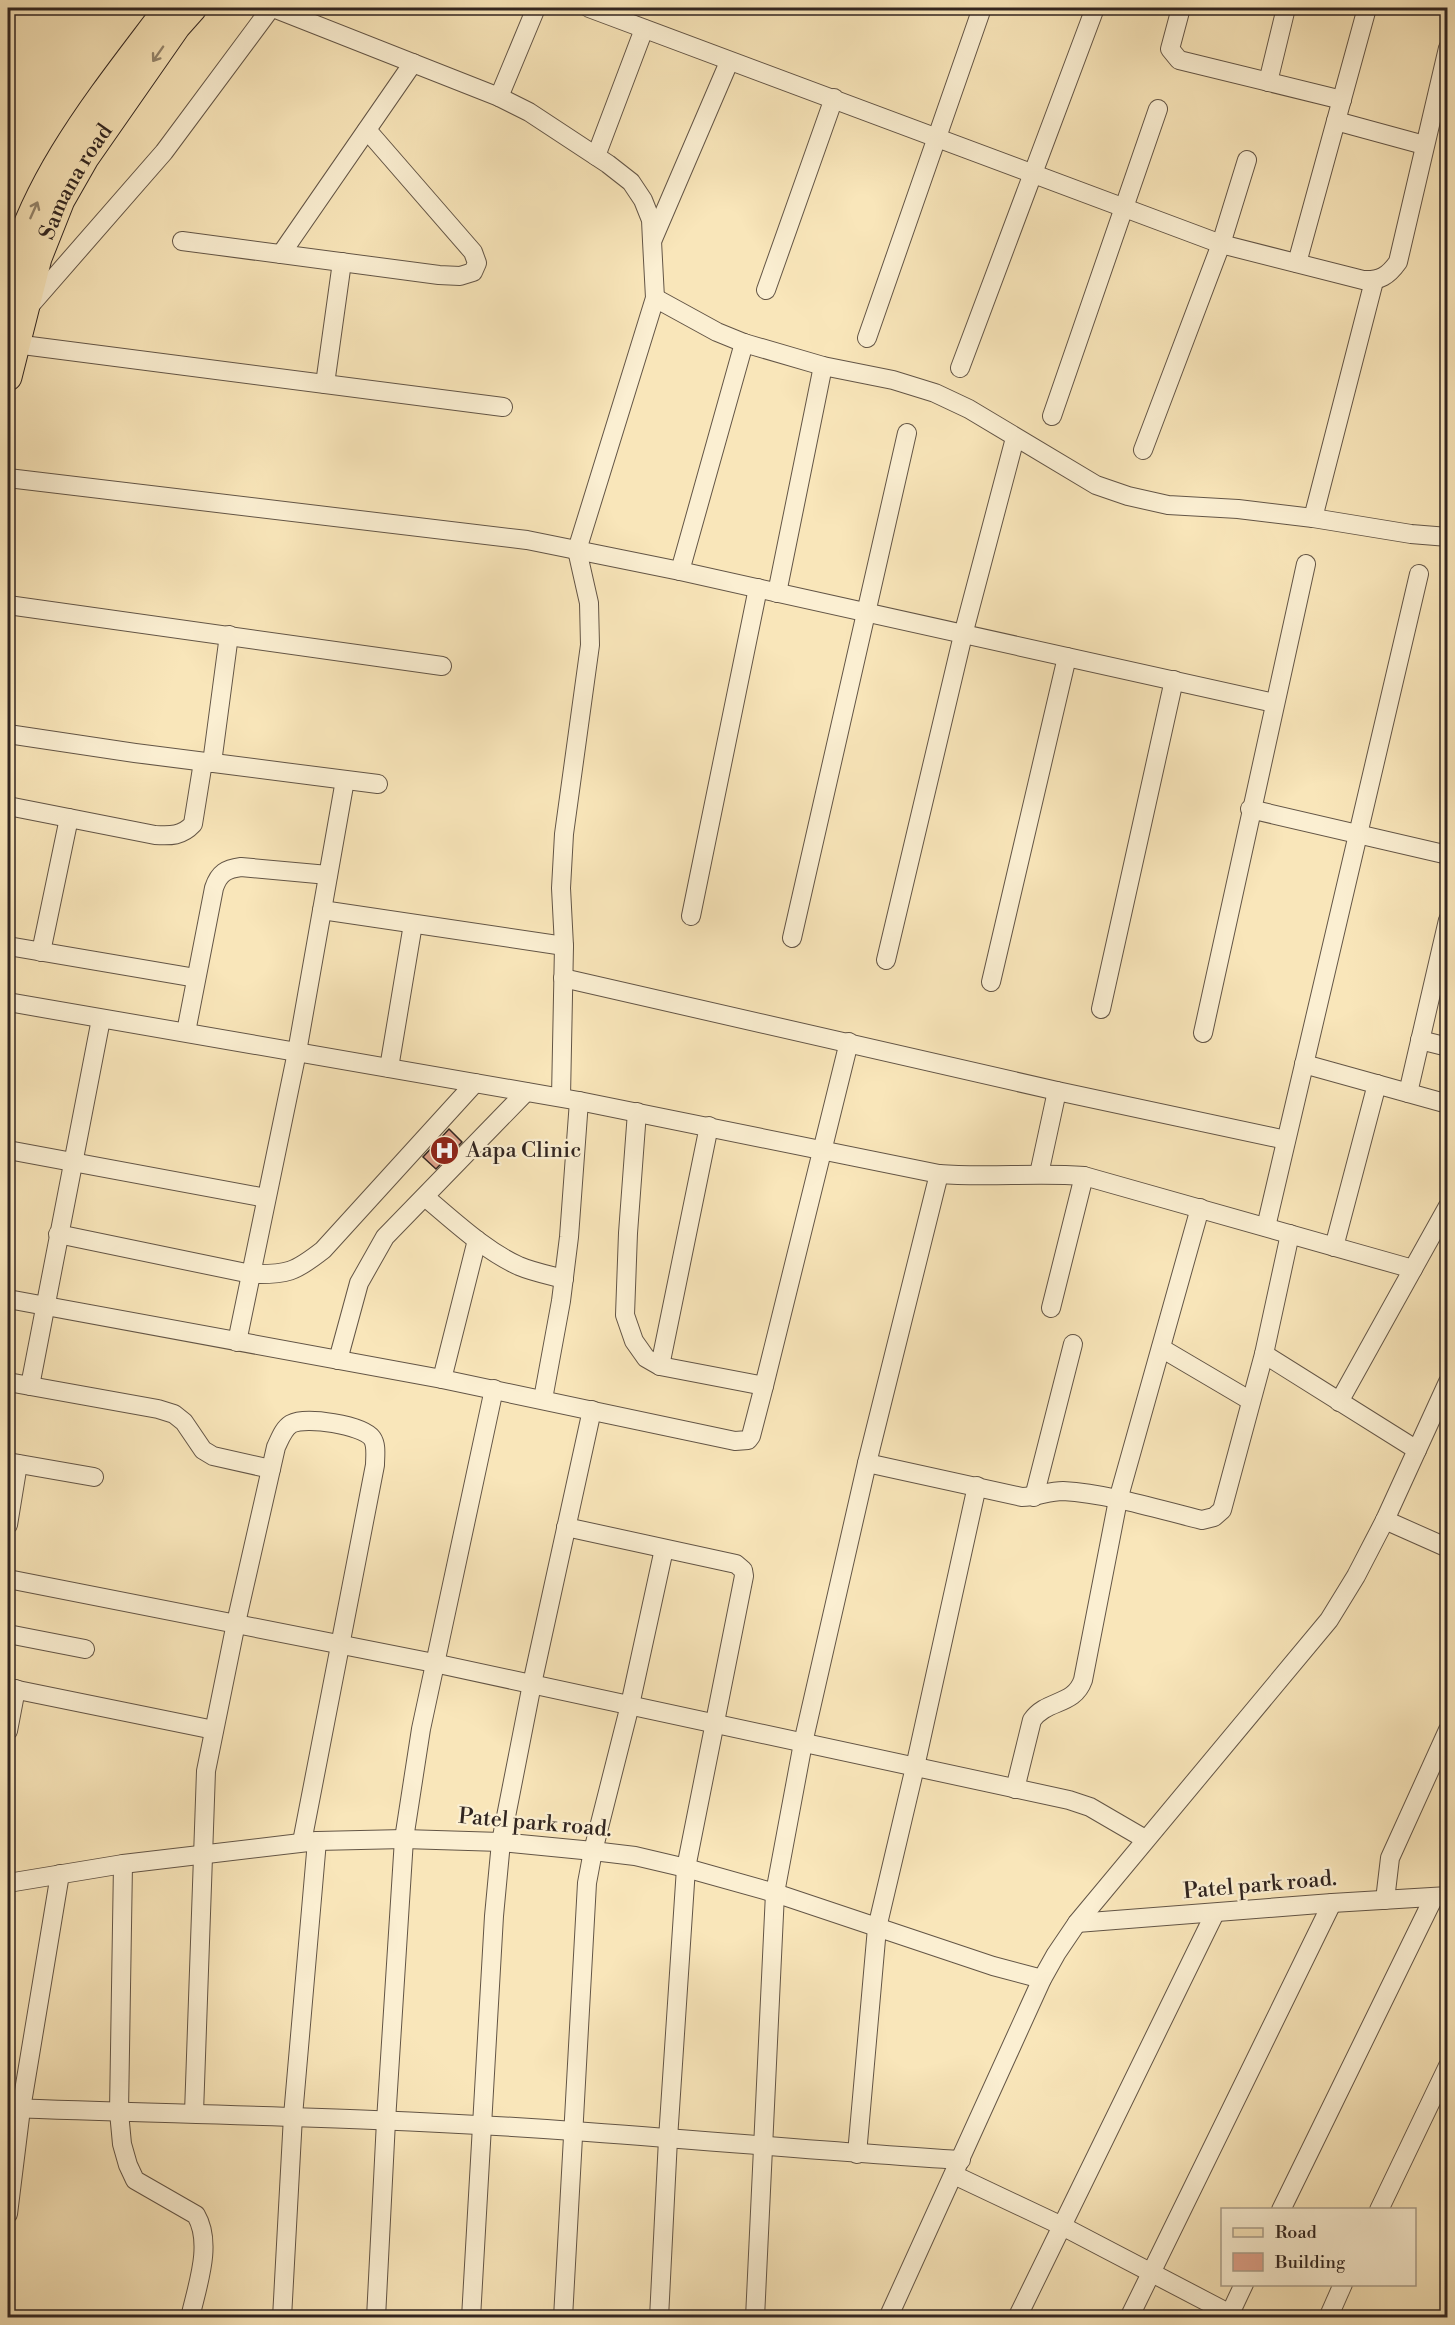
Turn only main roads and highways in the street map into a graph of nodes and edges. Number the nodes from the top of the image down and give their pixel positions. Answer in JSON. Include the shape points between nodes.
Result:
{"nodes":[{"id":1,"x":168,"y":8,"type":"edge"},
{"id":2,"x":193,"y":8,"type":"edge"},
{"id":3,"x":8,"y":285,"type":"edge"},
{"id":4,"x":8,"y":377,"type":"edge"}],
"edges":[{"from":3,"to":1,"type":"main road","name":"Samana road","one_way":true,"via":[[45,185]]},
{"from":2,"to":4,"type":"main road","name":"Samana road","one_way":true,"via":[[92,149],[61,200],[38,258]]}]}
